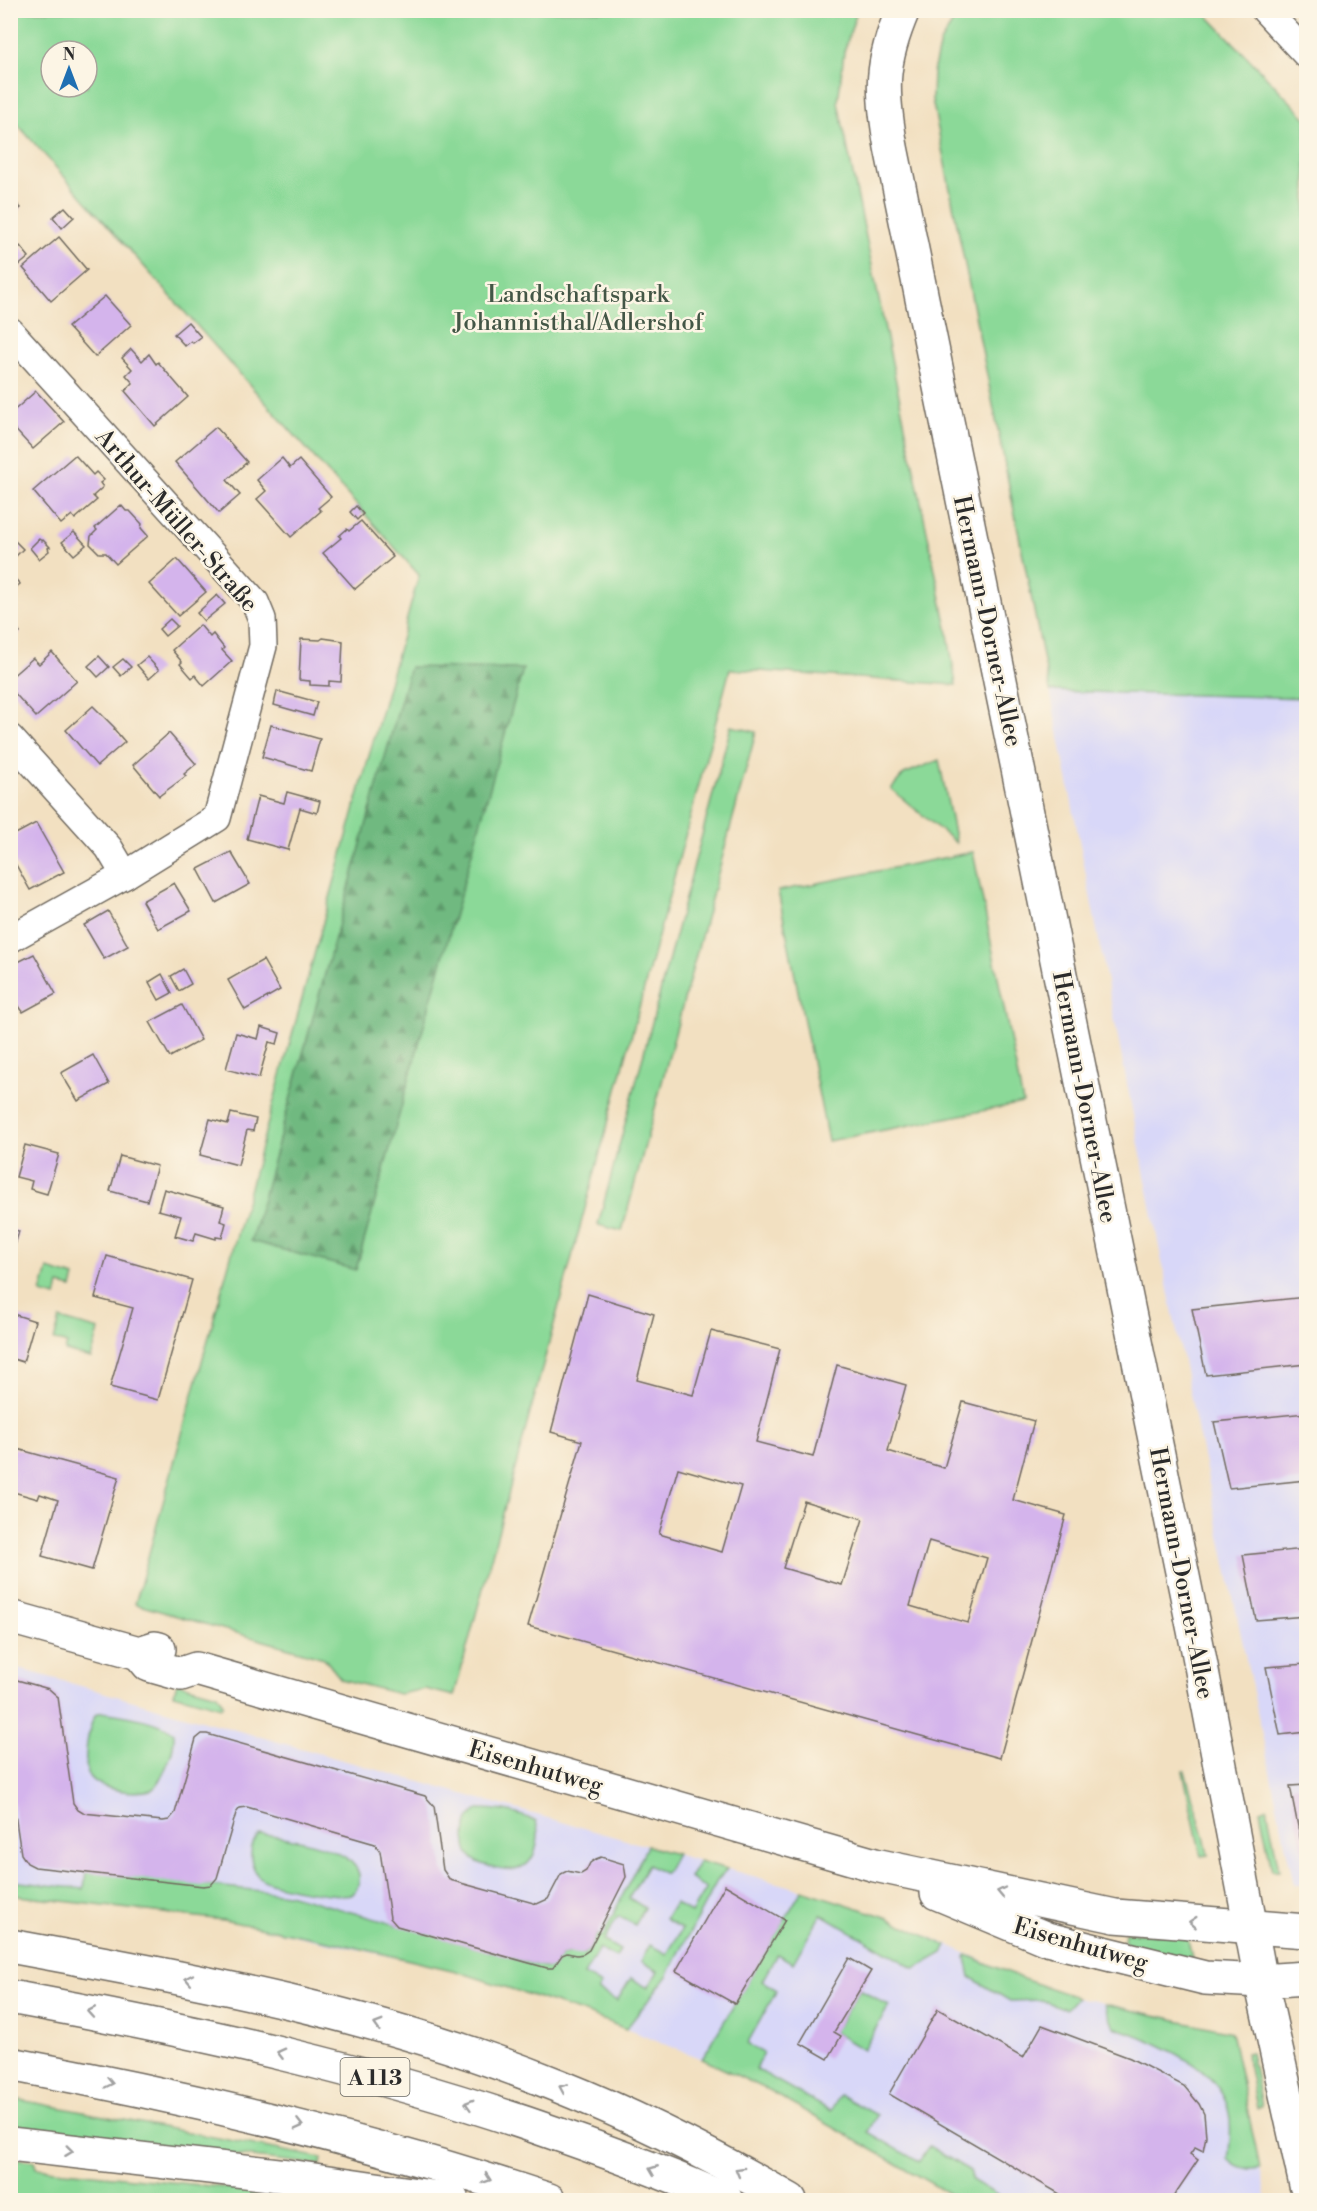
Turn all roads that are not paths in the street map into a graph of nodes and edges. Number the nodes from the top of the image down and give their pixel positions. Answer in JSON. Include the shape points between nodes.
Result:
{"nodes":[{"id":1,"x":903,"y":10,"type":"edge"},
{"id":2,"x":1265,"y":10,"type":"edge"},
{"id":3,"x":1306,"y":54,"type":"edge"},
{"id":4,"x":10,"y":331,"type":"edge"},
{"id":5,"x":10,"y":738,"type":"edge"},
{"id":6,"x":125,"y":874,"type":"junction"},
{"id":7,"x":10,"y":939,"type":"edge"},
{"id":8,"x":10,"y":1617,"type":"edge"},
{"id":9,"x":875,"y":1865,"type":"junction"},
{"id":10,"x":1251,"y":1927,"type":"junction"},
{"id":11,"x":1306,"y":1931,"type":"edge"},
{"id":12,"x":10,"y":1946,"type":"edge"},
{"id":13,"x":1306,"y":1978,"type":"edge"},
{"id":14,"x":1261,"y":1981,"type":"junction"},
{"id":15,"x":10,"y":1997,"type":"edge"},
{"id":16,"x":10,"y":2064,"type":"edge"},
{"id":17,"x":10,"y":2144,"type":"edge"},
{"id":18,"x":1306,"y":2185,"type":"edge"},
{"id":19,"x":452,"y":2200,"type":"edge"},
{"id":20,"x":549,"y":2200,"type":"edge"},
{"id":21,"x":726,"y":2200,"type":"edge"},
{"id":22,"x":790,"y":2200,"type":"edge"}],
"edges":[{"from":1,"to":10,"type":"main road","name":"Hermann-Dorner-Allee","via":[[890,43],[884,77],[891,147],[1196,1638]]},
{"from":2,"to":3,"type":"street"},
{"from":4,"to":6,"type":"street","name":"Arthur-Müller-Straße","via":[[255,602],[262,619],[264,646],[217,818]]},
{"from":5,"to":6,"type":"street","via":[[109,848]]},
{"from":6,"to":7,"type":"street","name":"Arthur-Müller-Straße"},
{"from":8,"to":9,"type":"main road","name":"Eisenhutweg","via":[[139,1653],[155,1648],[175,1653],[185,1656],[196,1669]]},
{"from":10,"to":9,"type":"main road","name":"Eisenhutweg","one_way":true,"via":[[1114,1916]]},
{"from":9,"to":14,"type":"main road","name":"Eisenhutweg","via":[[1047,1939],[1205,1978]]},
{"from":10,"to":11,"type":"main road","name":"Eisenhutweg"},
{"from":10,"to":14,"type":"main road","name":"Hermann-Dorner-Allee"},
{"from":22,"to":12,"type":"main road","one_way":true,"via":[[649,2125],[467,2052],[241,1990]]},
{"from":13,"to":14,"type":"main road","name":"Eisenhutweg"},
{"from":14,"to":18,"type":"main road","name":"Hermann-Dorner-Allee"},
{"from":21,"to":15,"type":"main road","number":"A 113","one_way":true,"via":[[606,2151],[406,2086],[240,2043]]},
{"from":16,"to":20,"type":"main road","one_way":true,"via":[[311,2128]]},
{"from":17,"to":19,"type":"main road","one_way":true,"via":[[287,2176]]}]}
